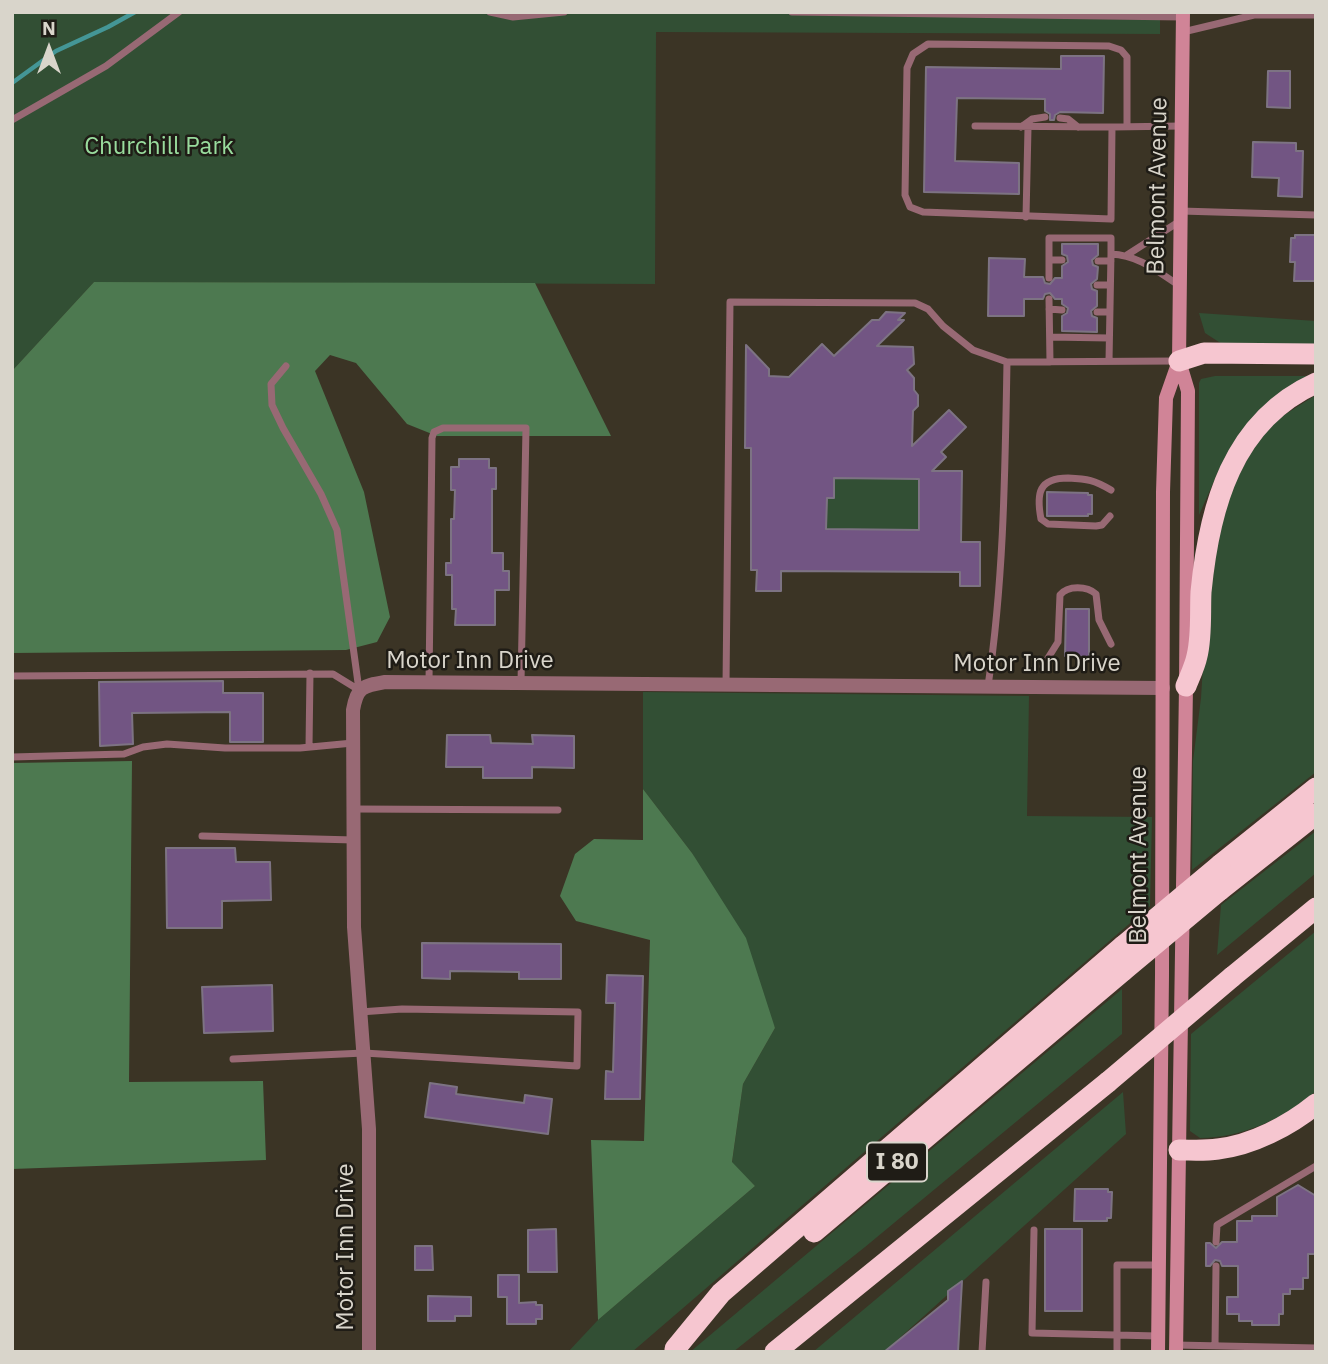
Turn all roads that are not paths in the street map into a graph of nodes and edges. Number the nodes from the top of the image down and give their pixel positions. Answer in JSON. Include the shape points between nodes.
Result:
{"nodes":[{"id":1,"x":179,"y":12,"type":"edge"},
{"id":2,"x":490,"y":12,"type":"edge"},
{"id":3,"x":564,"y":12,"type":"edge"},
{"id":4,"x":792,"y":12,"type":"edge"},
{"id":5,"x":1240,"y":12,"type":"edge"},
{"id":6,"x":1254,"y":15,"type":"junction"},
{"id":7,"x":1316,"y":15,"type":"edge"},
{"id":8,"x":1182,"y":20,"type":"edge"},
{"id":9,"x":1045,"y":117,"type":"dead end"},
{"id":10,"x":1060,"y":118,"type":"dead end"},
{"id":11,"x":12,"y":120,"type":"edge"},
{"id":12,"x":975,"y":126,"type":"dead end"},
{"id":13,"x":1181,"y":126,"type":"junction"},
{"id":14,"x":1079,"y":127,"type":"junction"},
{"id":15,"x":1112,"y":127,"type":"junction"},
{"id":16,"x":1127,"y":127,"type":"junction"},
{"id":17,"x":1025,"y":128,"type":"junction"},
{"id":18,"x":1316,"y":215,"type":"edge"},
{"id":19,"x":1181,"y":216,"type":"junction"},
{"id":20,"x":1026,"y":217,"type":"junction"},
{"id":21,"x":1127,"y":255,"type":"junction"},
{"id":22,"x":1111,"y":258,"type":"junction"},
{"id":23,"x":1049,"y":260,"type":"junction"},
{"id":24,"x":1062,"y":260,"type":"dead end"},
{"id":25,"x":1098,"y":261,"type":"dead end"},
{"id":26,"x":1049,"y":278,"type":"dead end"},
{"id":27,"x":1097,"y":285,"type":"dead end"},
{"id":28,"x":1110,"y":285,"type":"junction"},
{"id":29,"x":1180,"y":287,"type":"junction"},
{"id":30,"x":1049,"y":299,"type":"dead end"},
{"id":31,"x":1049,"y":309,"type":"junction"},
{"id":32,"x":1062,"y":310,"type":"dead end"},
{"id":33,"x":1097,"y":312,"type":"dead end"},
{"id":34,"x":1109,"y":312,"type":"junction"},
{"id":35,"x":1050,"y":337,"type":"junction"},
{"id":36,"x":1109,"y":338,"type":"junction"},
{"id":37,"x":1316,"y":354,"type":"edge"},
{"id":38,"x":1109,"y":361,"type":"junction"},
{"id":39,"x":1179,"y":361,"type":"junction"},
{"id":40,"x":1007,"y":362,"type":"junction"},
{"id":41,"x":1050,"y":362,"type":"junction"},
{"id":42,"x":286,"y":366,"type":"dead end"},
{"id":43,"x":1316,"y":368,"type":"edge"},
{"id":44,"x":1316,"y":383,"type":"edge"},
{"id":45,"x":1111,"y":490,"type":"dead end"},
{"id":46,"x":1110,"y":516,"type":"dead end"},
{"id":47,"x":1111,"y":644,"type":"dead end"},
{"id":48,"x":1043,"y":666,"type":"dead end"},
{"id":49,"x":310,"y":673,"type":"junction"},
{"id":50,"x":12,"y":676,"type":"edge"},
{"id":51,"x":429,"y":682,"type":"junction"},
{"id":52,"x":521,"y":683,"type":"junction"},
{"id":53,"x":726,"y":685,"type":"junction"},
{"id":54,"x":1186,"y":686,"type":"junction"},
{"id":55,"x":988,"y":687,"type":"junction"},
{"id":56,"x":1163,"y":688,"type":"junction"},
{"id":57,"x":359,"y":690,"type":"junction"},
{"id":58,"x":353,"y":743,"type":"junction"},
{"id":59,"x":309,"y":747,"type":"junction"},
{"id":60,"x":12,"y":757,"type":"edge"},
{"id":61,"x":1316,"y":788,"type":"edge"},
{"id":62,"x":353,"y":809,"type":"junction"},
{"id":63,"x":558,"y":810,"type":"dead end"},
{"id":64,"x":1316,"y":814,"type":"edge"},
{"id":65,"x":202,"y":836,"type":"dead end"},
{"id":66,"x":354,"y":839,"type":"junction"},
{"id":67,"x":1316,"y":908,"type":"edge"},
{"id":68,"x":359,"y":1012,"type":"junction"},
{"id":69,"x":364,"y":1053,"type":"junction"},
{"id":70,"x":233,"y":1059,"type":"dead end"},
{"id":71,"x":1316,"y":1104,"type":"edge"},
{"id":72,"x":1169,"y":1151,"type":"junction"},
{"id":73,"x":1316,"y":1166,"type":"edge"},
{"id":74,"x":1034,"y":1230,"type":"dead end"},
{"id":75,"x":1216,"y":1242,"type":"dead end"},
{"id":76,"x":1158,"y":1265,"type":"junction"},
{"id":77,"x":1216,"y":1265,"type":"dead end"},
{"id":78,"x":986,"y":1282,"type":"dead end"},
{"id":79,"x":1116,"y":1336,"type":"junction"},
{"id":80,"x":1158,"y":1336,"type":"junction"},
{"id":81,"x":1215,"y":1346,"type":"junction"},
{"id":82,"x":1176,"y":1348,"type":"edge"},
{"id":83,"x":1316,"y":1348,"type":"edge"},
{"id":84,"x":673,"y":1350,"type":"edge"},
{"id":85,"x":369,"y":1352,"type":"edge"},
{"id":86,"x":775,"y":1352,"type":"edge"},
{"id":87,"x":982,"y":1352,"type":"edge"},
{"id":88,"x":1117,"y":1352,"type":"edge"},
{"id":89,"x":1158,"y":1352,"type":"edge"}],
"edges":[{"from":1,"to":11,"type":"lane","via":[[106,66]]},
{"from":2,"to":3,"type":"lane","via":[[521,17]]},
{"from":4,"to":8,"type":"lane"},
{"from":5,"to":6,"type":"lane"},
{"from":6,"to":7,"type":"lane"},
{"from":6,"to":8,"type":"lane"},
{"from":8,"to":13,"type":"main road","name":"Belmont Avenue"},
{"from":9,"to":17,"type":"lane","via":[[1032,119]]},
{"from":10,"to":14,"type":"lane"},
{"from":12,"to":17,"type":"lane"},
{"from":13,"to":16,"type":"lane"},
{"from":13,"to":19,"type":"main road","name":"Belmont Avenue"},
{"from":14,"to":15,"type":"lane"},
{"from":14,"to":17,"type":"lane"},
{"from":15,"to":16,"type":"lane"},
{"from":15,"to":20,"type":"lane","via":[[1111,219]]},
{"from":16,"to":20,"type":"lane","via":[[1127,57],[1121,50],[1109,46],[928,44],[913,54],[907,68],[905,195],[910,208]]},
{"from":17,"to":20,"type":"lane"},
{"from":18,"to":19,"type":"lane"},
{"from":19,"to":21,"type":"lane"},
{"from":19,"to":29,"type":"main road","name":"Belmont Avenue"},
{"from":21,"to":22,"type":"lane"},
{"from":21,"to":29,"type":"lane"},
{"from":22,"to":23,"type":"lane","via":[[1111,238],[1049,238]]},
{"from":22,"to":25,"type":"lane"},
{"from":22,"to":28,"type":"lane"},
{"from":23,"to":24,"type":"lane"},
{"from":23,"to":26,"type":"lane"},
{"from":27,"to":28,"type":"lane"},
{"from":28,"to":34,"type":"lane"},
{"from":29,"to":39,"type":"main road","name":"Belmont Avenue"},
{"from":30,"to":31,"type":"lane"},
{"from":31,"to":32,"type":"lane"},
{"from":31,"to":35,"type":"lane"},
{"from":33,"to":34,"type":"lane"},
{"from":34,"to":36,"type":"lane"},
{"from":35,"to":36,"type":"lane"},
{"from":35,"to":41,"type":"lane"},
{"from":36,"to":38,"type":"lane"},
{"from":37,"to":39,"type":"highway","via":[[1204,353]]},
{"from":38,"to":39,"type":"lane"},
{"from":38,"to":41,"type":"lane"},
{"from":39,"to":43,"type":"highway","via":[[1204,367]]},
{"from":39,"to":54,"type":"main road","name":"Belmont Avenue","via":[[1188,391]]},
{"from":39,"to":56,"type":"main road","name":"Belmont Avenue","via":[[1166,398]]},
{"from":40,"to":41,"type":"lane"},
{"from":40,"to":53,"type":"lane","via":[[973,350],[928,309],[915,303],[730,302]]},
{"from":40,"to":55,"type":"lane","via":[[1004,518]]},
{"from":42,"to":57,"type":"lane","via":[[271,384],[272,405],[337,530]]},
{"from":44,"to":54,"type":"highway","via":[[1270,414],[1243,446],[1217,498],[1207,545],[1198,654]]},
{"from":45,"to":46,"type":"lane","via":[[1092,479],[1055,478],[1045,482],[1040,492],[1040,515],[1048,524],[1096,526]]},
{"from":47,"to":48,"type":"lane","via":[[1099,620],[1096,594],[1068,588],[1060,595],[1058,642]]},
{"from":49,"to":50,"type":"lane"},
{"from":49,"to":57,"type":"lane","via":[[333,674]]},
{"from":49,"to":59,"type":"lane"},
{"from":51,"to":52,"type":"street","name":"Motor Inn Drive"},
{"from":51,"to":52,"type":"lane","via":[[434,432],[443,428],[526,428]]},
{"from":51,"to":57,"type":"street","name":"Motor Inn Drive","via":[[385,682]]},
{"from":52,"to":53,"type":"street","name":"Motor Inn Drive"},
{"from":53,"to":55,"type":"street","name":"Motor Inn Drive"},
{"from":54,"to":72,"type":"main road","name":"Belmont Avenue"},
{"from":55,"to":56,"type":"street","name":"Motor Inn Drive"},
{"from":56,"to":72,"type":"main road","name":"Belmont Avenue"},
{"from":57,"to":58,"type":"street","name":"Motor Inn Drive","via":[[353,710]]},
{"from":58,"to":59,"type":"lane"},
{"from":58,"to":62,"type":"street","name":"Motor Inn Drive"},
{"from":59,"to":60,"type":"lane","via":[[167,744],[124,754]]},
{"from":61,"to":84,"type":"highway","bridge":true,"via":[[1123,946],[722,1293]]},
{"from":62,"to":63,"type":"lane"},
{"from":62,"to":66,"type":"street","name":"Motor Inn Drive"},
{"from":64,"to":84,"type":"highway","number":"I 80","bridge":true},
{"from":65,"to":66,"type":"lane"},
{"from":66,"to":68,"type":"street","name":"Motor Inn Drive"},
{"from":67,"to":86,"type":"highway","number":"I 80","bridge":true},
{"from":68,"to":69,"type":"street","name":"Motor Inn Drive"},
{"from":68,"to":69,"type":"lane","via":[[578,1012],[577,1066]]},
{"from":69,"to":70,"type":"lane"},
{"from":69,"to":85,"type":"street","name":"Motor Inn Drive","via":[[369,1129]]},
{"from":71,"to":72,"type":"highway","via":[[1290,1124],[1258,1138],[1220,1149]]},
{"from":72,"to":76,"type":"main road","name":"Belmont Avenue"},
{"from":72,"to":82,"type":"main road","name":"Belmont Avenue"},
{"from":73,"to":75,"type":"lane","via":[[1217,1226]]},
{"from":74,"to":79,"type":"lane","via":[[1032,1333]]},
{"from":76,"to":79,"type":"lane","via":[[1116,1265]]},
{"from":76,"to":80,"type":"main road","name":"Belmont Avenue"},
{"from":77,"to":81,"type":"lane"},
{"from":78,"to":87,"type":"lane"},
{"from":79,"to":80,"type":"lane"},
{"from":79,"to":88,"type":"lane"},
{"from":80,"to":89,"type":"main road","name":"Belmont Avenue"},
{"from":81,"to":82,"type":"lane"},
{"from":81,"to":83,"type":"lane"}]}
